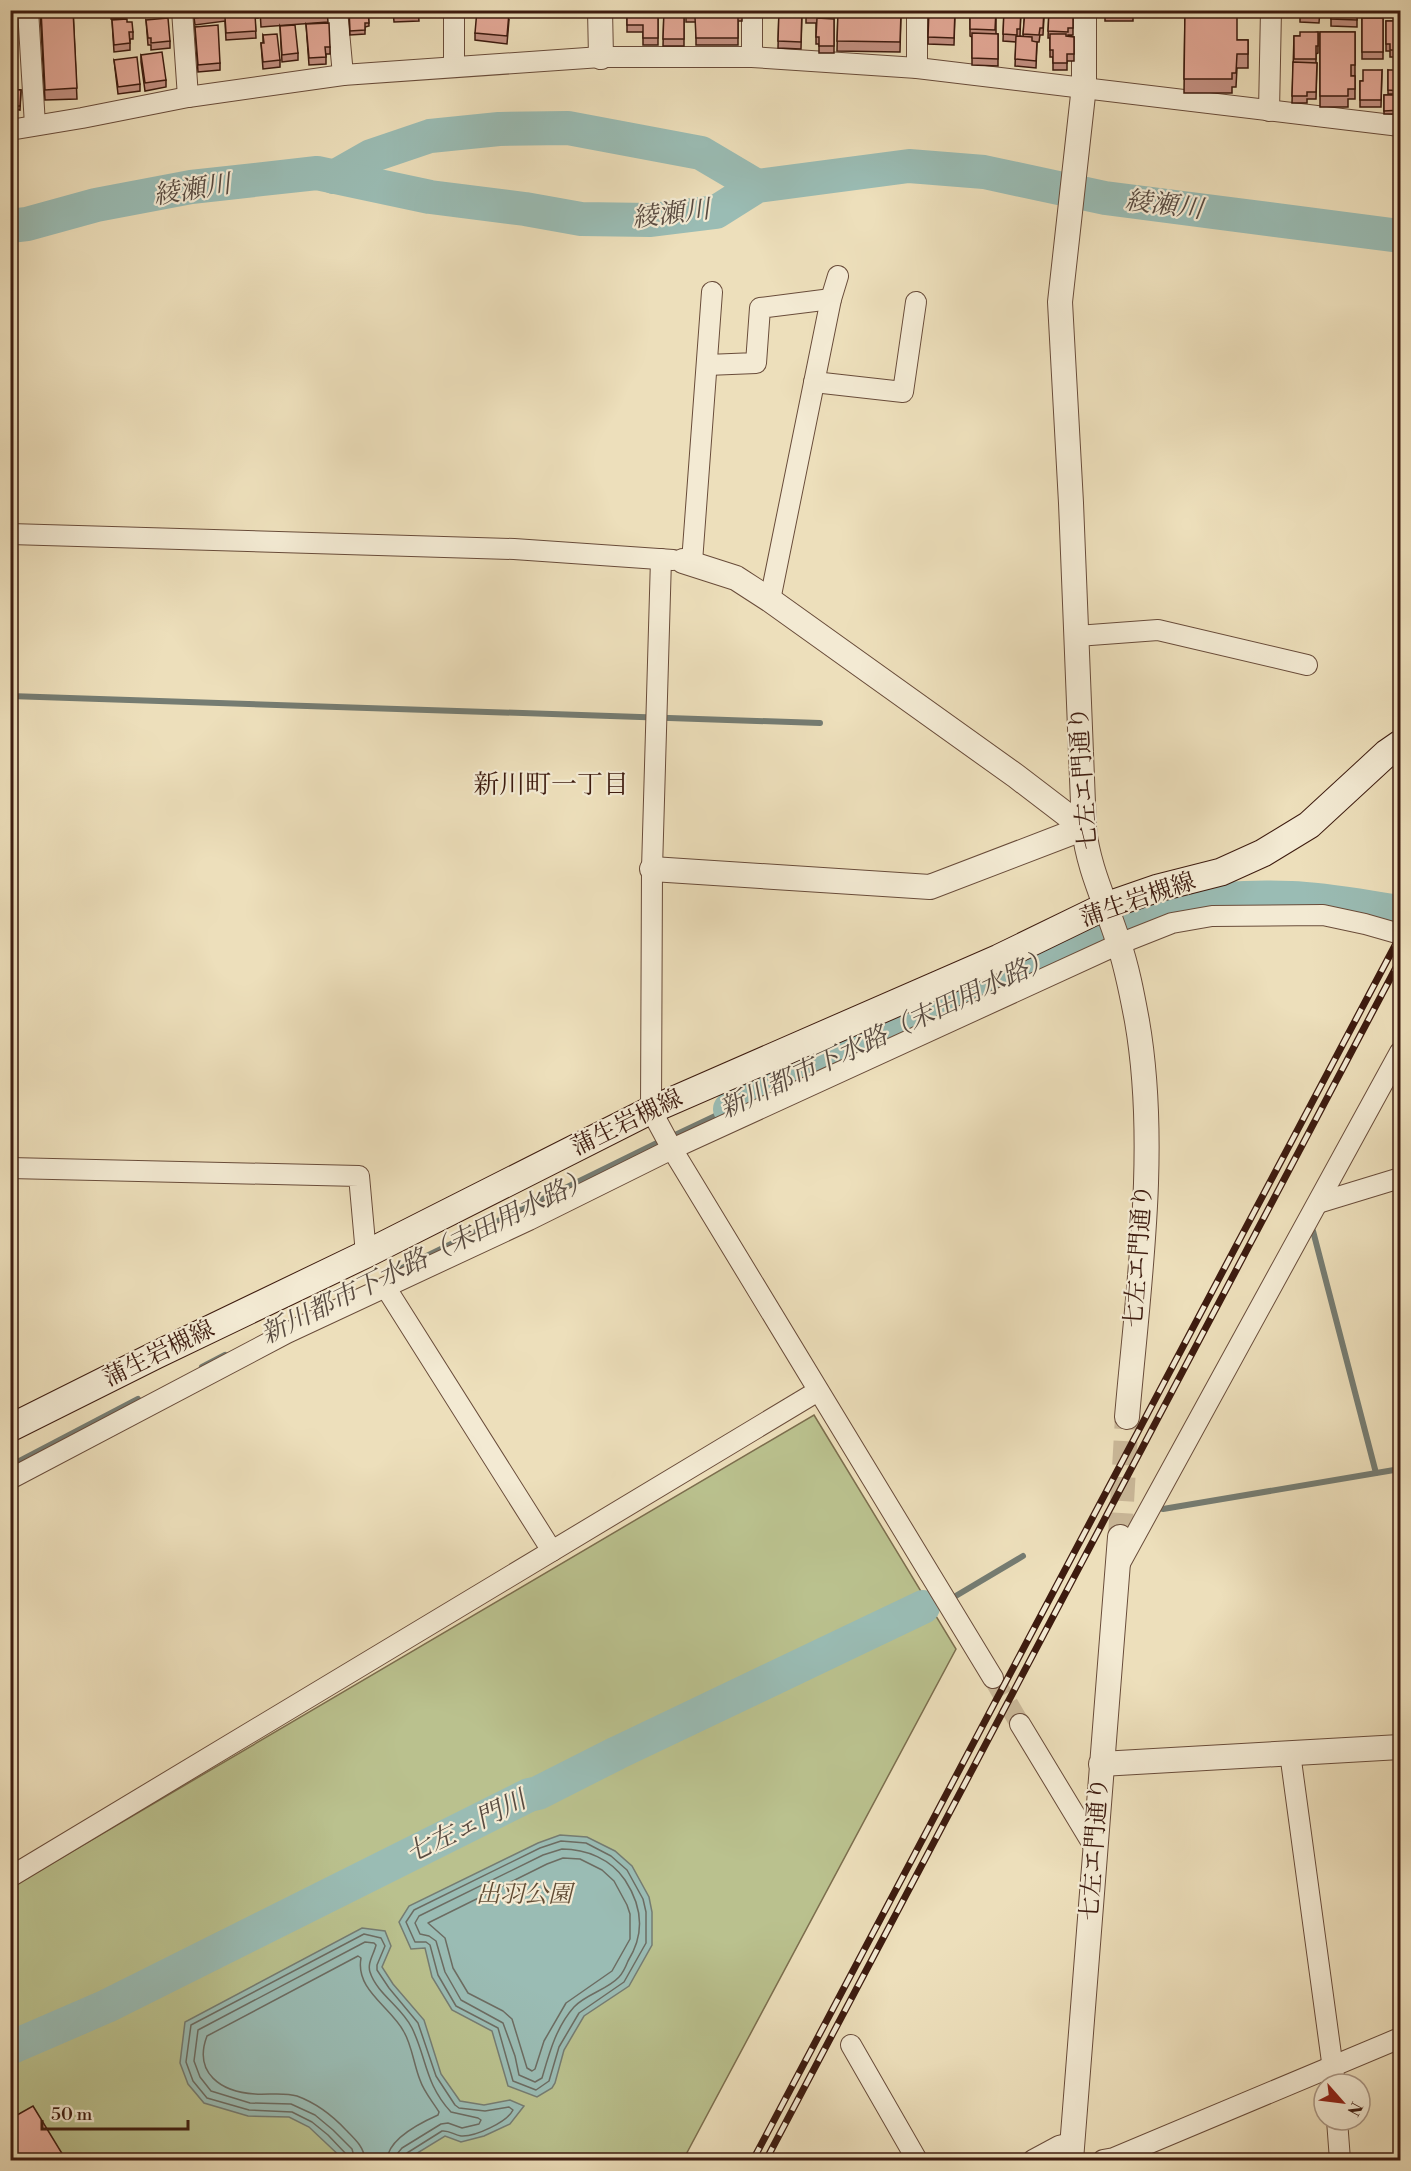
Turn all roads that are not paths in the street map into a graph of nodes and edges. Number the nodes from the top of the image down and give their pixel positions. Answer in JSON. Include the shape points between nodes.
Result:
{"nodes":[{"id":1,"x":28,"y":10,"type":"edge"},
{"id":2,"x":182,"y":10,"type":"edge"},
{"id":3,"x":337,"y":10,"type":"edge"},
{"id":4,"x":454,"y":10,"type":"edge"},
{"id":5,"x":600,"y":10,"type":"edge"},
{"id":6,"x":752,"y":10,"type":"edge"},
{"id":7,"x":917,"y":10,"type":"edge"},
{"id":8,"x":1084,"y":10,"type":"edge"},
{"id":9,"x":1271,"y":10,"type":"edge"},
{"id":10,"x":601,"y":57,"type":"junction"},
{"id":11,"x":752,"y":57,"type":"junction"},
{"id":12,"x":454,"y":66,"type":"junction"},
{"id":13,"x":917,"y":68,"type":"junction"},
{"id":14,"x":343,"y":75,"type":"junction"},
{"id":15,"x":188,"y":97,"type":"junction"},
{"id":16,"x":1083,"y":97,"type":"junction"},
{"id":17,"x":1269,"y":111,"type":"junction"},
{"id":18,"x":35,"y":125,"type":"junction"},
{"id":19,"x":1401,"y":126,"type":"edge"},
{"id":20,"x":10,"y":130,"type":"edge"},
{"id":21,"x":838,"y":276,"type":"dead end"},
{"id":22,"x":712,"y":292,"type":"dead end"},
{"id":23,"x":831,"y":299,"type":"junction"},
{"id":24,"x":916,"y":302,"type":"dead end"},
{"id":25,"x":708,"y":365,"type":"junction"},
{"id":26,"x":814,"y":382,"type":"junction"},
{"id":27,"x":10,"y":534,"type":"edge"},
{"id":28,"x":679,"y":560,"type":"junction"},
{"id":29,"x":770,"y":600,"type":"junction"},
{"id":30,"x":1077,"y":636,"type":"junction"},
{"id":31,"x":1307,"y":665,"type":"dead end"},
{"id":32,"x":1401,"y":744,"type":"edge"},
{"id":33,"x":1084,"y":828,"type":"junction"},
{"id":34,"x":652,"y":869,"type":"junction"},
{"id":35,"x":1106,"y":906,"type":"junction"},
{"id":36,"x":1401,"y":934,"type":"edge"},
{"id":37,"x":1119,"y":944,"type":"junction"},
{"id":38,"x":1401,"y":1052,"type":"edge"},
{"id":39,"x":651,"y":1110,"type":"junction"},
{"id":40,"x":672,"y":1149,"type":"junction"},
{"id":41,"x":10,"y":1168,"type":"edge"},
{"id":42,"x":1401,"y":1178,"type":"edge"},
{"id":43,"x":1318,"y":1203,"type":"junction"},
{"id":44,"x":366,"y":1254,"type":"junction"},
{"id":45,"x":386,"y":1288,"type":"junction"},
{"id":46,"x":819,"y":1391,"type":"junction"},
{"id":47,"x":1127,"y":1417,"type":"tunnel mouth"},
{"id":48,"x":10,"y":1428,"type":"edge"},
{"id":49,"x":10,"y":1479,"type":"edge"},
{"id":50,"x":1120,"y":1537,"type":"tunnel mouth"},
{"id":51,"x":552,"y":1551,"type":"junction"},
{"id":52,"x":1117,"y":1567,"type":"junction"},
{"id":53,"x":993,"y":1678,"type":"tunnel mouth"},
{"id":54,"x":1020,"y":1724,"type":"tunnel mouth"},
{"id":55,"x":1401,"y":1748,"type":"edge"},
{"id":56,"x":1290,"y":1753,"type":"junction"},
{"id":57,"x":1101,"y":1764,"type":"junction"},
{"id":58,"x":1095,"y":1848,"type":"junction"},
{"id":59,"x":13,"y":1870,"type":"edge"},
{"id":60,"x":1401,"y":2038,"type":"edge"},
{"id":61,"x":850,"y":2045,"type":"dead end"},
{"id":62,"x":1334,"y":2072,"type":"edge"},
{"id":63,"x":1339,"y":2072,"type":"edge"},
{"id":64,"x":1312,"y":2083,"type":"edge"},
{"id":65,"x":1338,"y":2132,"type":"edge"},
{"id":66,"x":1071,"y":2152,"type":"edge"},
{"id":67,"x":917,"y":2160,"type":"edge"},
{"id":68,"x":1034,"y":2160,"type":"edge"},
{"id":69,"x":1103,"y":2160,"type":"edge"},
{"id":70,"x":1340,"y":2160,"type":"edge"}],
"edges":[{"from":1,"to":18,"type":"street"},
{"from":2,"to":15,"type":"street"},
{"from":3,"to":14,"type":"street"},
{"from":4,"to":12,"type":"street"},
{"from":5,"to":10,"type":"street"},
{"from":6,"to":11,"type":"street"},
{"from":7,"to":13,"type":"street"},
{"from":8,"to":16,"type":"street","name":"七左エ門通り"},
{"from":9,"to":17,"type":"street"},
{"from":10,"to":11,"type":"street"},
{"from":10,"to":12,"type":"street"},
{"from":11,"to":13,"type":"street"},
{"from":12,"to":14,"type":"street"},
{"from":13,"to":16,"type":"street"},
{"from":14,"to":15,"type":"street"},
{"from":15,"to":18,"type":"street"},
{"from":16,"to":17,"type":"street"},
{"from":16,"to":30,"type":"street","name":"七左エ門通り","via":[[1060,302]]},
{"from":17,"to":19,"type":"street"},
{"from":18,"to":20,"type":"street"},
{"from":21,"to":23,"type":"street"},
{"from":22,"to":25,"type":"street"},
{"from":23,"to":25,"type":"street","via":[[760,308],[756,363]]},
{"from":23,"to":26,"type":"street"},
{"from":24,"to":26,"type":"street","via":[[903,392]]},
{"from":25,"to":28,"type":"street"},
{"from":26,"to":29,"type":"street"},
{"from":27,"to":28,"type":"street","via":[[514,549]]},
{"from":28,"to":29,"type":"street","via":[[736,578]]},
{"from":28,"to":34,"type":"street"},
{"from":29,"to":33,"type":"street"},
{"from":30,"to":31,"type":"street","via":[[1158,630]]},
{"from":30,"to":33,"type":"street","name":"七左エ門通り"},
{"from":32,"to":35,"type":"main road","name":"蒲生岩槻線","via":[[1309,825],[1263,853],[1221,872]]},
{"from":33,"to":34,"type":"street","via":[[930,887]]},
{"from":33,"to":35,"type":"street","name":"七左エ門通り","via":[[1090,866]]},
{"from":34,"to":39,"type":"street"},
{"from":35,"to":37,"type":"street","name":"七左エ門通り"},
{"from":35,"to":39,"type":"main road","name":"蒲生岩槻線","via":[[999,958]]},
{"from":36,"to":37,"type":"street","via":[[1323,915],[1212,916],[1172,923]]},
{"from":37,"to":40,"type":"street"},
{"from":37,"to":47,"type":"street","name":"七左エ門通り","via":[[1141,1050],[1146,1155]]},
{"from":38,"to":43,"type":"street"},
{"from":39,"to":40,"type":"street"},
{"from":39,"to":44,"type":"main road","name":"蒲生岩槻線"},
{"from":40,"to":45,"type":"street"},
{"from":40,"to":46,"type":"street"},
{"from":41,"to":44,"type":"street","via":[[359,1176]]},
{"from":42,"to":43,"type":"street"},
{"from":43,"to":52,"type":"street"},
{"from":44,"to":48,"type":"main road","name":"蒲生岩槻線"},
{"from":45,"to":49,"type":"street","via":[[286,1333]]},
{"from":45,"to":51,"type":"street"},
{"from":46,"to":51,"type":"street"},
{"from":46,"to":53,"type":"street"},
{"from":50,"to":52,"type":"street","name":"七左エ門通り"},
{"from":51,"to":59,"type":"street"},
{"from":52,"to":57,"type":"street","name":"七左エ門通り"},
{"from":54,"to":58,"type":"street"},
{"from":55,"to":56,"type":"street"},
{"from":56,"to":57,"type":"street"},
{"from":56,"to":62,"type":"street"},
{"from":57,"to":58,"type":"street","name":"七左エ門通り"},
{"from":58,"to":66,"type":"street","name":"七左エ門通り"},
{"from":60,"to":63,"type":"street"},
{"from":61,"to":67,"type":"street"},
{"from":64,"to":69,"type":"street"},
{"from":65,"to":70,"type":"street"},
{"from":66,"to":68,"type":"street","via":[[1059,2145]]}]}
